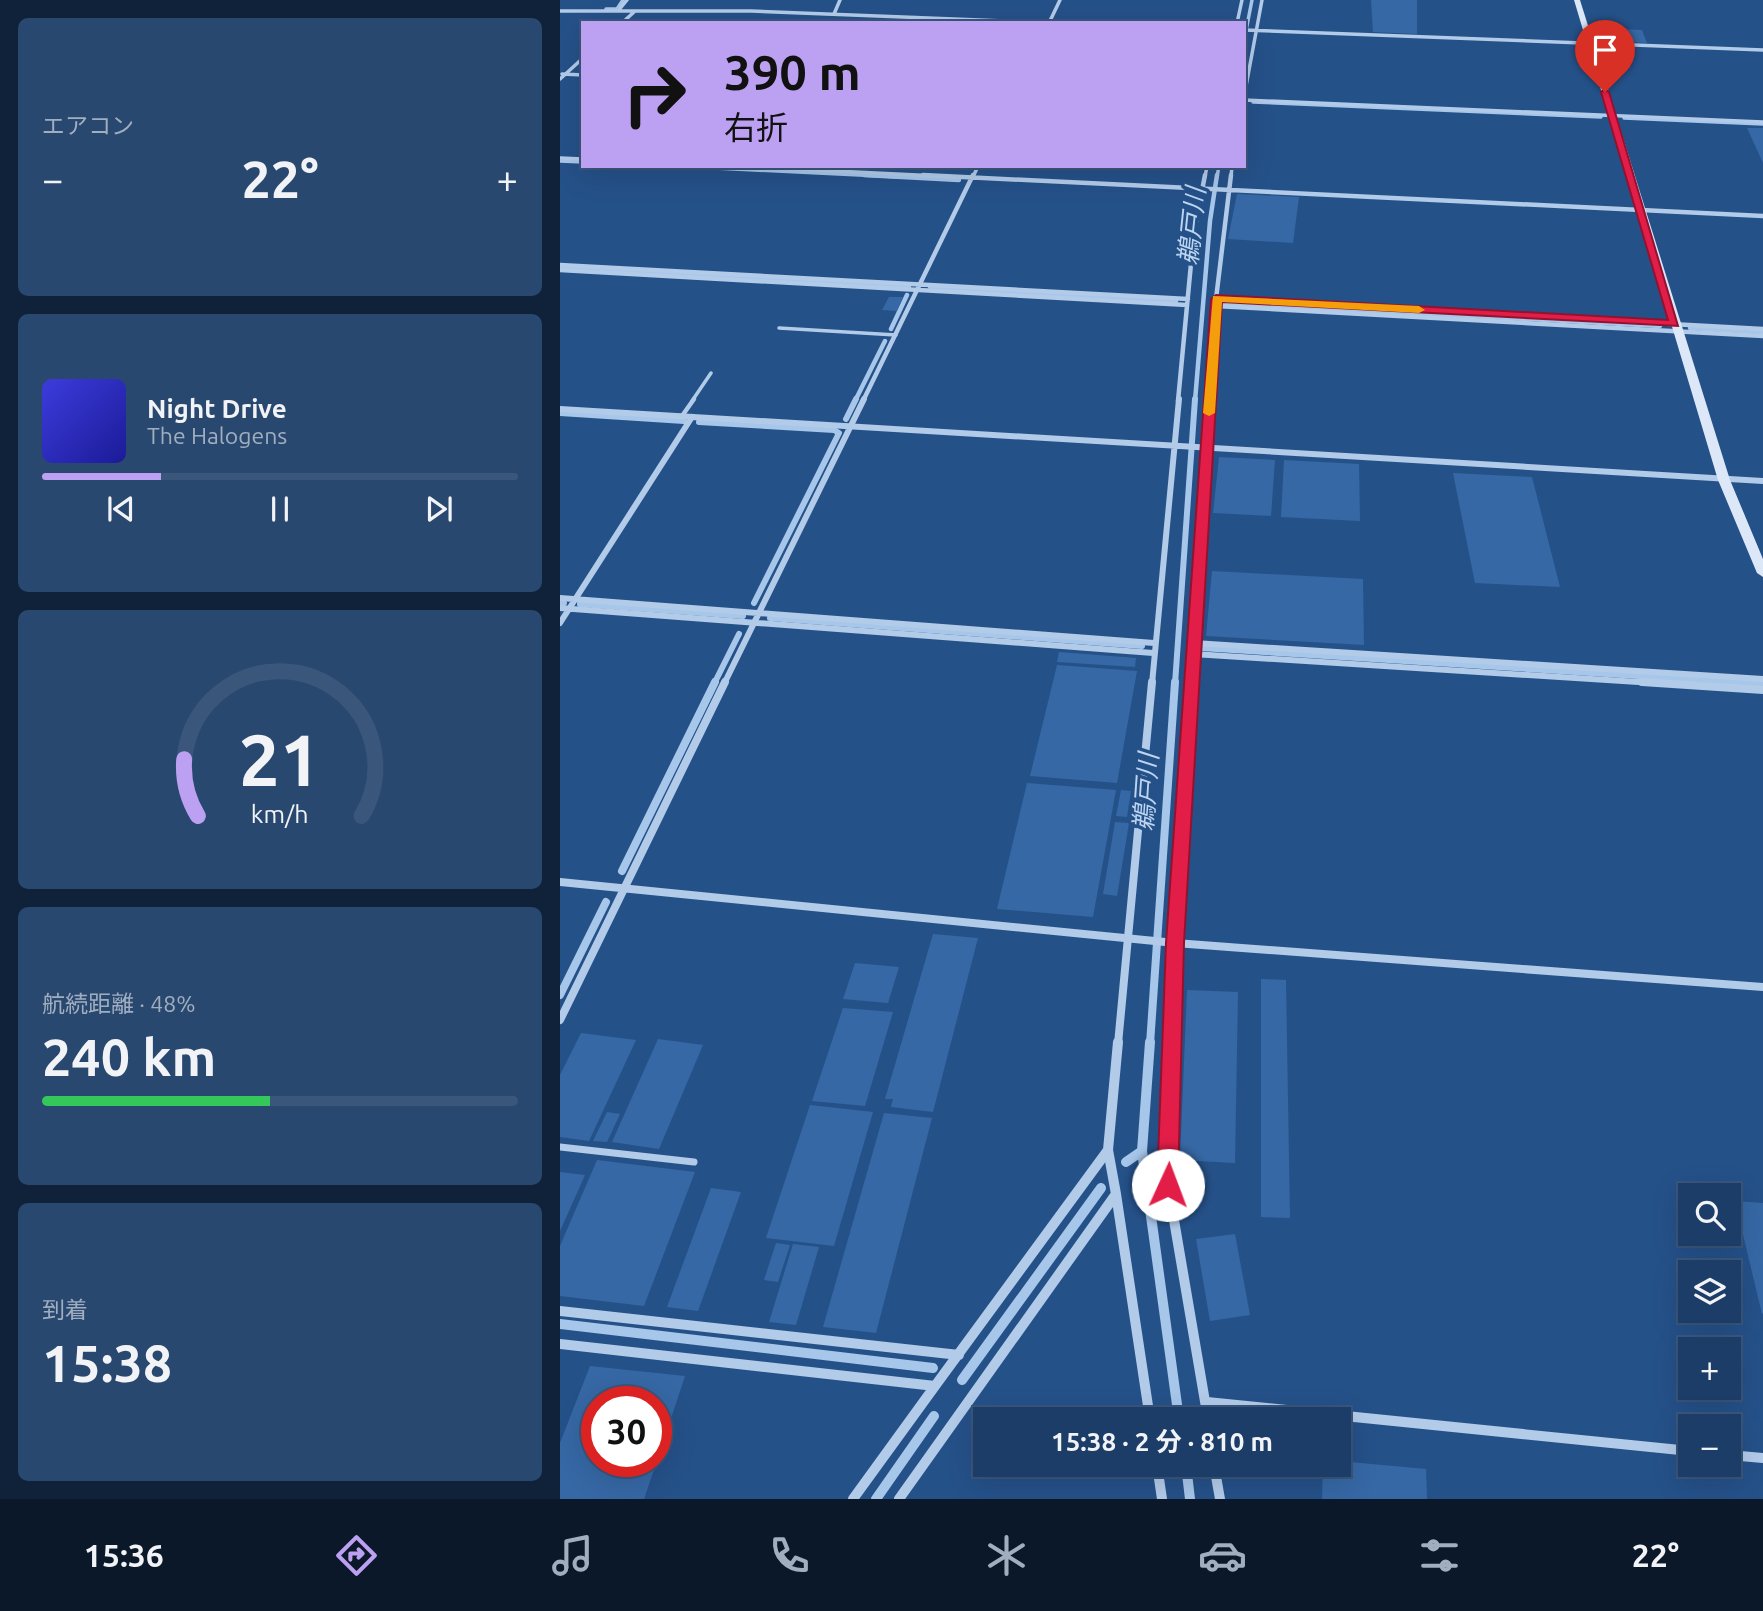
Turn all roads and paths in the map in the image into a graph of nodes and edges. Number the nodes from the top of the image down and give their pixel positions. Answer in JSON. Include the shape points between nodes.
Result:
{"nodes":[{"id":1,"x":627,"y":0,"type":"edge"},
{"id":2,"x":840,"y":0,"type":"edge"},
{"id":3,"x":1060,"y":0,"type":"edge"},
{"id":4,"x":1242,"y":0,"type":"edge"},
{"id":5,"x":1262,"y":0,"type":"edge"},
{"id":6,"x":1577,"y":0,"type":"edge"},
{"id":7,"x":560,"y":11,"type":"edge"},
{"id":8,"x":618,"y":11,"type":"junction"},
{"id":9,"x":635,"y":11,"type":"junction"},
{"id":10,"x":834,"y":14,"type":"junction"},
{"id":11,"x":624,"y":21,"type":"edge"},
{"id":12,"x":1002,"y":21,"type":"edge"},
{"id":13,"x":1051,"y":21,"type":"edge"},
{"id":14,"x":1237,"y":21,"type":"edge"},
{"id":15,"x":1246,"y":30,"type":"edge"},
{"id":16,"x":1255,"y":30,"type":"junction"},
{"id":17,"x":1590,"y":44,"type":"junction"},
{"id":18,"x":1763,"y":50,"type":"edge"},
{"id":19,"x":581,"y":60,"type":"edge"},
{"id":20,"x":563,"y":73,"type":"edge"},
{"id":21,"x":581,"y":73,"type":"edge"},
{"id":22,"x":1246,"y":87,"type":"edge"},
{"id":23,"x":1246,"y":100,"type":"edge"},
{"id":24,"x":1613,"y":118,"type":"junction"},
{"id":25,"x":1763,"y":124,"type":"edge"},
{"id":26,"x":560,"y":158,"type":"edge"},
{"id":27,"x":581,"y":159,"type":"edge"},
{"id":28,"x":770,"y":168,"type":"edge"},
{"id":29,"x":977,"y":168,"type":"edge"},
{"id":30,"x":1207,"y":168,"type":"edge"},
{"id":31,"x":1231,"y":168,"type":"edge"},
{"id":32,"x":972,"y":178,"type":"junction"},
{"id":33,"x":1204,"y":189,"type":"junction"},
{"id":34,"x":1225,"y":190,"type":"junction"},
{"id":35,"x":1640,"y":210,"type":"junction"},
{"id":36,"x":1763,"y":216,"type":"edge"},
{"id":37,"x":560,"y":264,"type":"edge"},
{"id":38,"x":560,"y":270,"type":"edge"},
{"id":39,"x":919,"y":287,"type":"junction"},
{"id":40,"x":1187,"y":302,"type":"junction"},
{"id":41,"x":1216,"y":302,"type":"junction"},
{"id":42,"x":1675,"y":327,"type":"junction"},
{"id":43,"x":779,"y":328,"type":"dead end"},
{"id":44,"x":1763,"y":329,"type":"edge"},
{"id":45,"x":896,"y":335,"type":"junction"},
{"id":46,"x":1763,"y":336,"type":"edge"},
{"id":47,"x":711,"y":373,"type":"dead end"},
{"id":48,"x":560,"y":409,"type":"edge"},
{"id":49,"x":682,"y":416,"type":"junction"},
{"id":50,"x":692,"y":417,"type":"junction"},
{"id":51,"x":850,"y":428,"type":"junction"},
{"id":52,"x":1176,"y":448,"type":"junction"},
{"id":53,"x":1204,"y":449,"type":"junction"},
{"id":54,"x":1724,"y":480,"type":"junction"},
{"id":55,"x":1763,"y":481,"type":"edge"},
{"id":56,"x":1763,"y":573,"type":"edge"},
{"id":57,"x":560,"y":598,"type":"edge"},
{"id":58,"x":575,"y":599,"type":"junction"},
{"id":59,"x":560,"y":608,"type":"edge"},
{"id":60,"x":569,"y":609,"type":"junction"},
{"id":61,"x":759,"y":613,"type":"junction"},
{"id":62,"x":560,"y":623,"type":"edge"},
{"id":63,"x":754,"y":623,"type":"junction"},
{"id":64,"x":1154,"y":643,"type":"junction"},
{"id":65,"x":1194,"y":643,"type":"junction"},
{"id":66,"x":1153,"y":653,"type":"junction"},
{"id":67,"x":1193,"y":654,"type":"junction"},
{"id":68,"x":1763,"y":679,"type":"edge"},
{"id":69,"x":1763,"y":690,"type":"edge"},
{"id":70,"x":560,"y":882,"type":"edge"},
{"id":71,"x":624,"y":888,"type":"junction"},
{"id":72,"x":1125,"y":936,"type":"junction"},
{"id":73,"x":1171,"y":942,"type":"junction"},
{"id":74,"x":1763,"y":987,"type":"edge"},
{"id":75,"x":560,"y":1020,"type":"edge"},
{"id":76,"x":560,"y":1147,"type":"edge"},
{"id":77,"x":1108,"y":1150,"type":"junction"},
{"id":78,"x":694,"y":1162,"type":"dead end"},
{"id":79,"x":1116,"y":1194,"type":"junction"},
{"id":80,"x":560,"y":1311,"type":"edge"},
{"id":81,"x":560,"y":1344,"type":"edge"},
{"id":82,"x":959,"y":1355,"type":"junction"},
{"id":83,"x":935,"y":1386,"type":"junction"},
{"id":84,"x":1207,"y":1402,"type":"junction"},
{"id":85,"x":1148,"y":1407,"type":"edge"},
{"id":86,"x":1208,"y":1407,"type":"edge"},
{"id":87,"x":1678,"y":1450,"type":"edge"},
{"id":88,"x":1741,"y":1456,"type":"edge"},
{"id":89,"x":1763,"y":1458,"type":"edge"},
{"id":90,"x":1159,"y":1477,"type":"edge"},
{"id":91,"x":1216,"y":1477,"type":"edge"},
{"id":92,"x":853,"y":1499,"type":"edge"},
{"id":93,"x":899,"y":1499,"type":"edge"},
{"id":94,"x":1162,"y":1499,"type":"edge"},
{"id":95,"x":1220,"y":1499,"type":"edge"}],
"edges":[{"from":1,"to":8,"type":"street"},
{"from":2,"to":10,"type":"street"},
{"from":3,"to":13,"type":"street"},
{"from":4,"to":14,"type":"street"},
{"from":5,"to":16,"type":"street"},
{"from":6,"to":17,"type":"street"},
{"from":7,"to":8,"type":"street"},
{"from":8,"to":9,"type":"street"},
{"from":9,"to":10,"type":"street"},
{"from":9,"to":11,"type":"street"},
{"from":10,"to":12,"type":"street"},
{"from":15,"to":16,"type":"street"},
{"from":16,"to":17,"type":"street"},
{"from":16,"to":22,"type":"street"},
{"from":17,"to":18,"type":"street"},
{"from":17,"to":24,"type":"street"},
{"from":19,"to":20,"type":"street"},
{"from":20,"to":21,"type":"street"},
{"from":23,"to":24,"type":"street"},
{"from":24,"to":25,"type":"street"},
{"from":24,"to":35,"type":"street"},
{"from":26,"to":27,"type":"street"},
{"from":28,"to":32,"type":"street"},
{"from":29,"to":32,"type":"street"},
{"from":30,"to":33,"type":"street"},
{"from":31,"to":34,"type":"street"},
{"from":32,"to":33,"type":"street"},
{"from":32,"to":39,"type":"street"},
{"from":33,"to":34,"type":"street"},
{"from":33,"to":40,"type":"street"},
{"from":34,"to":35,"type":"street"},
{"from":34,"to":41,"type":"street"},
{"from":35,"to":36,"type":"street"},
{"from":35,"to":42,"type":"street"},
{"from":37,"to":39,"type":"street"},
{"from":38,"to":39,"type":"street"},
{"from":39,"to":40,"type":"street"},
{"from":39,"to":45,"type":"street"},
{"from":40,"to":52,"type":"street"},
{"from":41,"to":42,"type":"street"},
{"from":41,"to":53,"type":"street"},
{"from":42,"to":44,"type":"street"},
{"from":42,"to":46,"type":"street"},
{"from":42,"to":54,"type":"street"},
{"from":43,"to":45,"type":"lane"},
{"from":45,"to":51,"type":"street"},
{"from":47,"to":49,"type":"lane"},
{"from":48,"to":49,"type":"street"},
{"from":49,"to":50,"type":"street"},
{"from":50,"to":51,"type":"street"},
{"from":50,"to":58,"type":"street"},
{"from":51,"to":52,"type":"street"},
{"from":51,"to":61,"type":"street"},
{"from":52,"to":53,"type":"street"},
{"from":52,"to":64,"type":"street"},
{"from":53,"to":54,"type":"street"},
{"from":53,"to":65,"type":"street"},
{"from":54,"to":55,"type":"street"},
{"from":54,"to":56,"type":"street"},
{"from":57,"to":58,"type":"street"},
{"from":58,"to":60,"type":"street"},
{"from":58,"to":61,"type":"street"},
{"from":59,"to":60,"type":"street"},
{"from":60,"to":62,"type":"street"},
{"from":60,"to":63,"type":"street"},
{"from":61,"to":63,"type":"street"},
{"from":61,"to":64,"type":"street"},
{"from":63,"to":66,"type":"street"},
{"from":63,"to":71,"type":"street"},
{"from":64,"to":66,"type":"street"},
{"from":65,"to":67,"type":"street"},
{"from":65,"to":68,"type":"street"},
{"from":66,"to":72,"type":"street"},
{"from":67,"to":69,"type":"street"},
{"from":67,"to":73,"type":"street"},
{"from":70,"to":71,"type":"street"},
{"from":71,"to":72,"type":"street"},
{"from":71,"to":75,"type":"street"},
{"from":72,"to":73,"type":"street"},
{"from":72,"to":77,"type":"street"},
{"from":73,"to":74,"type":"street"},
{"from":73,"to":84,"type":"street","via":[[1168,1185]]},
{"from":76,"to":78,"type":"lane"},
{"from":77,"to":79,"type":"street"},
{"from":77,"to":82,"type":"street"},
{"from":79,"to":85,"type":"street"},
{"from":79,"to":93,"type":"street"},
{"from":80,"to":82,"type":"street"},
{"from":81,"to":83,"type":"street"},
{"from":82,"to":83,"type":"street"},
{"from":83,"to":92,"type":"street"},
{"from":84,"to":86,"type":"street"},
{"from":84,"to":87,"type":"street"},
{"from":88,"to":89,"type":"street"},
{"from":90,"to":94,"type":"street"},
{"from":91,"to":95,"type":"street"}]}
